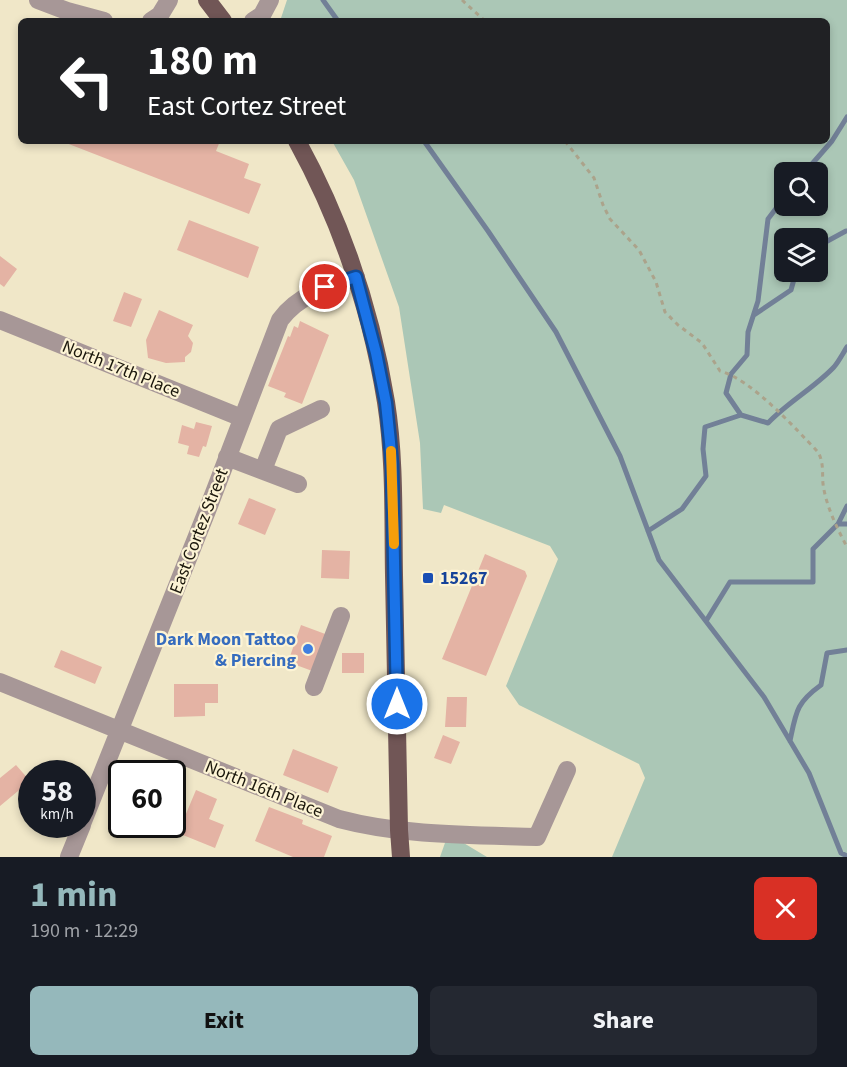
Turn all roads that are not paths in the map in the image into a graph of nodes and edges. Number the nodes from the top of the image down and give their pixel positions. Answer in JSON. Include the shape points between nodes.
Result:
{"nodes":[{"id":1,"x":38,"y":0,"type":"edge"},
{"id":2,"x":168,"y":0,"type":"edge"},
{"id":3,"x":207,"y":0,"type":"edge"},
{"id":4,"x":270,"y":0,"type":"edge"},
{"id":5,"x":93,"y":18,"type":"edge"},
{"id":6,"x":156,"y":18,"type":"edge"},
{"id":7,"x":221,"y":18,"type":"edge"},
{"id":8,"x":258,"y":18,"type":"edge"},
{"id":9,"x":299,"y":144,"type":"edge"},
{"id":10,"x":356,"y":277,"type":"junction"},
{"id":11,"x":0,"y":320,"type":"edge"},
{"id":12,"x":321,"y":409,"type":"dead end"},
{"id":13,"x":242,"y":418,"type":"junction"},
{"id":14,"x":227,"y":457,"type":"junction"},
{"id":15,"x":263,"y":470,"type":"junction"},
{"id":16,"x":298,"y":484,"type":"dead end"},
{"id":17,"x":341,"y":616,"type":"dead end"},
{"id":18,"x":0,"y":682,"type":"edge"},
{"id":19,"x":314,"y":687,"type":"dead end"},
{"id":20,"x":119,"y":731,"type":"junction"},
{"id":21,"x":567,"y":770,"type":"dead end"},
{"id":22,"x":96,"y":789,"type":"edge"},
{"id":23,"x":399,"y":830,"type":"junction"},
{"id":24,"x":77,"y":838,"type":"edge"},
{"id":25,"x":69,"y":857,"type":"edge"},
{"id":26,"x":401,"y":857,"type":"edge"}],
"edges":[{"from":1,"to":5,"type":"street"},
{"from":2,"to":6,"type":"street"},
{"from":3,"to":7,"type":"main road"},
{"from":4,"to":8,"type":"street"},
{"from":9,"to":10,"type":"main road","via":[[322,186]]},
{"from":10,"to":13,"type":"street","name":"East Cortez Street","via":[[325,287],[286,312]]},
{"from":10,"to":23,"type":"main road","via":[[386,403],[392,465]]},
{"from":11,"to":13,"type":"street","name":"North 17th Place"},
{"from":12,"to":15,"type":"street","via":[[279,429]]},
{"from":13,"to":14,"type":"street","name":"East Cortez Street"},
{"from":14,"to":15,"type":"street"},
{"from":14,"to":20,"type":"street","name":"East Cortez Street"},
{"from":15,"to":16,"type":"street"},
{"from":17,"to":19,"type":"street"},
{"from":18,"to":20,"type":"street","name":"North 16th Place"},
{"from":20,"to":22,"type":"street","name":"East Cortez Street"},
{"from":20,"to":23,"type":"street","name":"North 16th Place","via":[[339,819]]},
{"from":21,"to":23,"type":"street","name":"North 16th Place","via":[[537,837]]},
{"from":23,"to":26,"type":"main road"},
{"from":24,"to":25,"type":"street","name":"East Cortez Street"}]}
